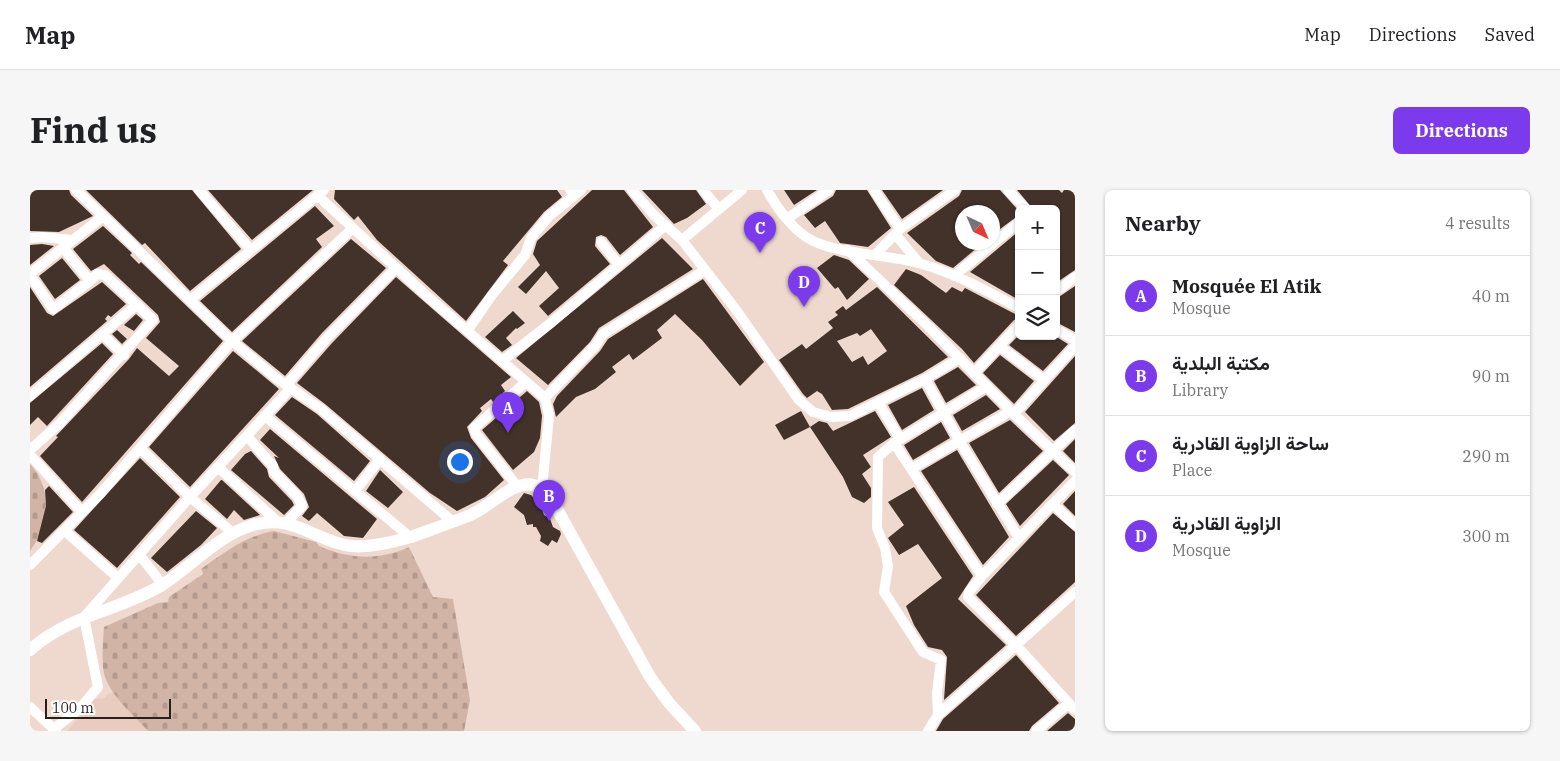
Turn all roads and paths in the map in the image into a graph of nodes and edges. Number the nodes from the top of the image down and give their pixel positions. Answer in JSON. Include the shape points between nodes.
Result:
{"nodes":[{"id":1,"x":76,"y":190,"type":"edge"},
{"id":2,"x":199,"y":190,"type":"edge"},
{"id":3,"x":632,"y":190,"type":"edge"},
{"id":4,"x":704,"y":190,"type":"edge"},
{"id":5,"x":742,"y":190,"type":"edge"},
{"id":6,"x":767,"y":190,"type":"edge"},
{"id":7,"x":829,"y":190,"type":"edge"},
{"id":8,"x":874,"y":190,"type":"edge"},
{"id":9,"x":1009,"y":190,"type":"edge"},
{"id":10,"x":950,"y":191,"type":"edge"},
{"id":11,"x":575,"y":192,"type":"edge"},
{"id":12,"x":321,"y":193,"type":"edge"},
{"id":13,"x":1022,"y":205,"type":"edge"},
{"id":14,"x":718,"y":208,"type":"junction"},
{"id":15,"x":102,"y":217,"type":"junction"},
{"id":16,"x":788,"y":218,"type":"junction"},
{"id":17,"x":666,"y":225,"type":"junction"},
{"id":18,"x":1015,"y":225,"type":"edge"},
{"id":19,"x":353,"y":228,"type":"junction"},
{"id":20,"x":898,"y":232,"type":"junction"},
{"id":21,"x":30,"y":238,"type":"edge"},
{"id":22,"x":72,"y":240,"type":"junction"},
{"id":23,"x":682,"y":240,"type":"junction"},
{"id":24,"x":601,"y":242,"type":"dead end"},
{"id":25,"x":64,"y":249,"type":"junction"},
{"id":26,"x":251,"y":250,"type":"junction"},
{"id":27,"x":848,"y":250,"type":"junction"},
{"id":28,"x":875,"y":255,"type":"junction"},
{"id":29,"x":918,"y":263,"type":"junction"},
{"id":30,"x":619,"y":266,"type":"junction"},
{"id":31,"x":396,"y":268,"type":"junction"},
{"id":32,"x":706,"y":270,"type":"junction"},
{"id":33,"x":30,"y":274,"type":"edge"},
{"id":34,"x":954,"y":276,"type":"junction"},
{"id":35,"x":1075,"y":276,"type":"edge"},
{"id":36,"x":90,"y":281,"type":"junction"},
{"id":37,"x":1060,"y":289,"type":"edge"},
{"id":38,"x":190,"y":300,"type":"junction"},
{"id":39,"x":136,"y":305,"type":"junction"},
{"id":40,"x":1015,"y":306,"type":"edge"},
{"id":41,"x":1015,"y":329,"type":"edge"},
{"id":42,"x":468,"y":330,"type":"junction"},
{"id":43,"x":1060,"y":331,"type":"edge"},
{"id":44,"x":102,"y":334,"type":"junction"},
{"id":45,"x":1075,"y":340,"type":"edge"},
{"id":46,"x":232,"y":341,"type":"junction"},
{"id":47,"x":999,"y":346,"type":"junction"},
{"id":48,"x":1075,"y":346,"type":"edge"},
{"id":49,"x":124,"y":355,"type":"junction"},
{"id":50,"x":960,"y":358,"type":"junction"},
{"id":51,"x":502,"y":360,"type":"junction"},
{"id":52,"x":974,"y":372,"type":"junction"},
{"id":53,"x":925,"y":378,"type":"junction"},
{"id":54,"x":1044,"y":380,"type":"junction"},
{"id":55,"x":526,"y":382,"type":"junction"},
{"id":56,"x":987,"y":386,"type":"junction"},
{"id":57,"x":289,"y":387,"type":"junction"},
{"id":58,"x":30,"y":396,"type":"edge"},
{"id":59,"x":546,"y":398,"type":"junction"},
{"id":60,"x":878,"y":402,"type":"junction"},
{"id":61,"x":1013,"y":412,"type":"junction"},
{"id":62,"x":944,"y":413,"type":"junction"},
{"id":63,"x":265,"y":416,"type":"junction"},
{"id":64,"x":1075,"y":430,"type":"edge"},
{"id":65,"x":247,"y":436,"type":"junction"},
{"id":66,"x":897,"y":441,"type":"junction"},
{"id":67,"x":960,"y":442,"type":"junction"},
{"id":68,"x":140,"y":448,"type":"junction"},
{"id":69,"x":30,"y":450,"type":"edge"},
{"id":70,"x":1052,"y":450,"type":"junction"},
{"id":71,"x":30,"y":455,"type":"edge"},
{"id":72,"x":380,"y":459,"type":"junction"},
{"id":73,"x":219,"y":468,"type":"junction"},
{"id":74,"x":911,"y":469,"type":"junction"},
{"id":75,"x":1075,"y":472,"type":"edge"},
{"id":76,"x":1075,"y":481,"type":"edge"},
{"id":77,"x":517,"y":486,"type":"junction"},
{"id":78,"x":542,"y":489,"type":"junction"},
{"id":79,"x":355,"y":490,"type":"junction"},
{"id":80,"x":190,"y":497,"type":"junction"},
{"id":81,"x":998,"y":504,"type":"junction"},
{"id":82,"x":1053,"y":504,"type":"junction"},
{"id":83,"x":82,"y":512,"type":"junction"},
{"id":84,"x":452,"y":521,"type":"junction"},
{"id":85,"x":282,"y":523,"type":"junction"},
{"id":86,"x":1075,"y":525,"type":"edge"},
{"id":87,"x":65,"y":531,"type":"junction"},
{"id":88,"x":234,"y":533,"type":"junction"},
{"id":89,"x":410,"y":537,"type":"junction"},
{"id":90,"x":1019,"y":538,"type":"junction"},
{"id":91,"x":139,"y":554,"type":"junction"},
{"id":92,"x":30,"y":565,"type":"edge"},
{"id":93,"x":982,"y":576,"type":"junction"},
{"id":94,"x":118,"y":578,"type":"junction"},
{"id":95,"x":162,"y":584,"type":"junction"},
{"id":96,"x":1075,"y":592,"type":"edge"},
{"id":97,"x":84,"y":617,"type":"junction"},
{"id":98,"x":1018,"y":646,"type":"junction"},
{"id":99,"x":30,"y":650,"type":"edge"},
{"id":100,"x":1072,"y":706,"type":"edge"},
{"id":101,"x":30,"y":708,"type":"edge"},
{"id":102,"x":938,"y":715,"type":"junction"},
{"id":103,"x":55,"y":730,"type":"edge"},
{"id":104,"x":695,"y":731,"type":"edge"},
{"id":105,"x":928,"y":731,"type":"edge"},
{"id":106,"x":1036,"y":731,"type":"edge"}],
"edges":[{"from":1,"to":15,"type":"street"},
{"from":2,"to":26,"type":"street"},
{"from":3,"to":17,"type":"street"},
{"from":4,"to":14,"type":"street"},
{"from":5,"to":14,"type":"street"},
{"from":6,"to":16,"type":"street"},
{"from":7,"to":16,"type":"street"},
{"from":8,"to":20,"type":"street"},
{"from":9,"to":13,"type":"street"},
{"from":10,"to":20,"type":"street"},
{"from":11,"to":42,"type":"street","via":[[531,238],[525,255]]},
{"from":12,"to":19,"type":"street"},
{"from":12,"to":26,"type":"street"},
{"from":14,"to":23,"type":"street"},
{"from":15,"to":22,"type":"street"},
{"from":15,"to":38,"type":"street"},
{"from":16,"to":27,"type":"street","via":[[813,241]]},
{"from":17,"to":23,"type":"street"},
{"from":17,"to":30,"type":"street"},
{"from":18,"to":34,"type":"street"},
{"from":19,"to":31,"type":"street"},
{"from":19,"to":46,"type":"street"},
{"from":20,"to":28,"type":"street"},
{"from":20,"to":29,"type":"street"},
{"from":21,"to":22,"type":"street"},
{"from":22,"to":25,"type":"street"},
{"from":23,"to":32,"type":"street"},
{"from":24,"to":30,"type":"street"},
{"from":25,"to":33,"type":"street"},
{"from":25,"to":36,"type":"street"},
{"from":26,"to":38,"type":"street"},
{"from":27,"to":28,"type":"street"},
{"from":27,"to":50,"type":"street"},
{"from":28,"to":29,"type":"street"},
{"from":29,"to":34,"type":"street"},
{"from":30,"to":51,"type":"street"},
{"from":31,"to":42,"type":"street"},
{"from":31,"to":57,"type":"street","via":[[327,338]]},
{"from":32,"to":59,"type":"street","via":[[603,334]]},
{"from":32,"to":60,"type":"street","via":[[808,410],[841,418]]},
{"from":33,"to":36,"type":"street","via":[[53,309]]},
{"from":34,"to":40,"type":"street"},
{"from":35,"to":37,"type":"street"},
{"from":36,"to":39,"type":"street","via":[[97,274],[105,275]]},
{"from":38,"to":46,"type":"street"},
{"from":39,"to":44,"type":"street"},
{"from":39,"to":49,"type":"street","via":[[153,320]]},
{"from":41,"to":47,"type":"street"},
{"from":42,"to":51,"type":"street"},
{"from":43,"to":45,"type":"street"},
{"from":44,"to":49,"type":"street"},
{"from":44,"to":58,"type":"street"},
{"from":46,"to":57,"type":"street"},
{"from":46,"to":68,"type":"street"},
{"from":47,"to":52,"type":"street"},
{"from":47,"to":54,"type":"street"},
{"from":48,"to":54,"type":"street"},
{"from":49,"to":69,"type":"street"},
{"from":50,"to":52,"type":"street"},
{"from":50,"to":53,"type":"street"},
{"from":51,"to":55,"type":"street"},
{"from":52,"to":56,"type":"street"},
{"from":53,"to":60,"type":"street"},
{"from":53,"to":62,"type":"street"},
{"from":54,"to":61,"type":"street"},
{"from":55,"to":59,"type":"street"},
{"from":55,"to":77,"type":"street","via":[[474,428]]},
{"from":56,"to":61,"type":"street"},
{"from":56,"to":62,"type":"street"},
{"from":57,"to":63,"type":"street"},
{"from":57,"to":72,"type":"street","via":[[321,409]]},
{"from":59,"to":78,"type":"street","via":[[549,416]]},
{"from":60,"to":66,"type":"street"},
{"from":61,"to":67,"type":"street"},
{"from":61,"to":70,"type":"street"},
{"from":62,"to":66,"type":"street"},
{"from":62,"to":67,"type":"street"},
{"from":63,"to":65,"type":"street"},
{"from":63,"to":79,"type":"street"},
{"from":64,"to":70,"type":"street"},
{"from":65,"to":73,"type":"street"},
{"from":65,"to":85,"type":"street","via":[[300,500],[302,506]]},
{"from":66,"to":74,"type":"street"},
{"from":66,"to":102,"type":"street","via":[[878,457],[877,465],[877,528],[888,566],[884,592],[919,647],[941,660]]},
{"from":67,"to":74,"type":"street"},
{"from":67,"to":81,"type":"street"},
{"from":68,"to":80,"type":"street"},
{"from":68,"to":83,"type":"street"},
{"from":70,"to":75,"type":"street"},
{"from":70,"to":81,"type":"street"},
{"from":71,"to":83,"type":"street"},
{"from":72,"to":79,"type":"street"},
{"from":72,"to":84,"type":"street"},
{"from":73,"to":80,"type":"street"},
{"from":73,"to":85,"type":"street"},
{"from":74,"to":93,"type":"street"},
{"from":76,"to":82,"type":"street"},
{"from":77,"to":78,"type":"street","via":[[531,484]]},
{"from":77,"to":84,"type":"street","via":[[469,516]]},
{"from":78,"to":104,"type":"street","via":[[580,548],[650,678]]},
{"from":79,"to":89,"type":"street"},
{"from":80,"to":88,"type":"street"},
{"from":80,"to":91,"type":"street"},
{"from":81,"to":90,"type":"street"},
{"from":82,"to":86,"type":"street"},
{"from":82,"to":90,"type":"street"},
{"from":83,"to":87,"type":"street"},
{"from":84,"to":89,"type":"street"},
{"from":85,"to":88,"type":"street","via":[[256,524]]},
{"from":85,"to":89,"type":"street","via":[[351,546]]},
{"from":87,"to":92,"type":"street"},
{"from":87,"to":94,"type":"street"},
{"from":88,"to":95,"type":"street"},
{"from":90,"to":93,"type":"street"},
{"from":91,"to":94,"type":"street"},
{"from":91,"to":95,"type":"street"},
{"from":93,"to":98,"type":"street","via":[[969,592],[969,600]]},
{"from":94,"to":97,"type":"street"},
{"from":95,"to":97,"type":"street"},
{"from":96,"to":98,"type":"street"},
{"from":97,"to":99,"type":"street","via":[[55,631]]},
{"from":97,"to":103,"type":"street","via":[[98,687]]},
{"from":98,"to":100,"type":"street"},
{"from":98,"to":102,"type":"street"},
{"from":100,"to":106,"type":"street"},
{"from":101,"to":103,"type":"street"},
{"from":102,"to":105,"type":"street"}]}
